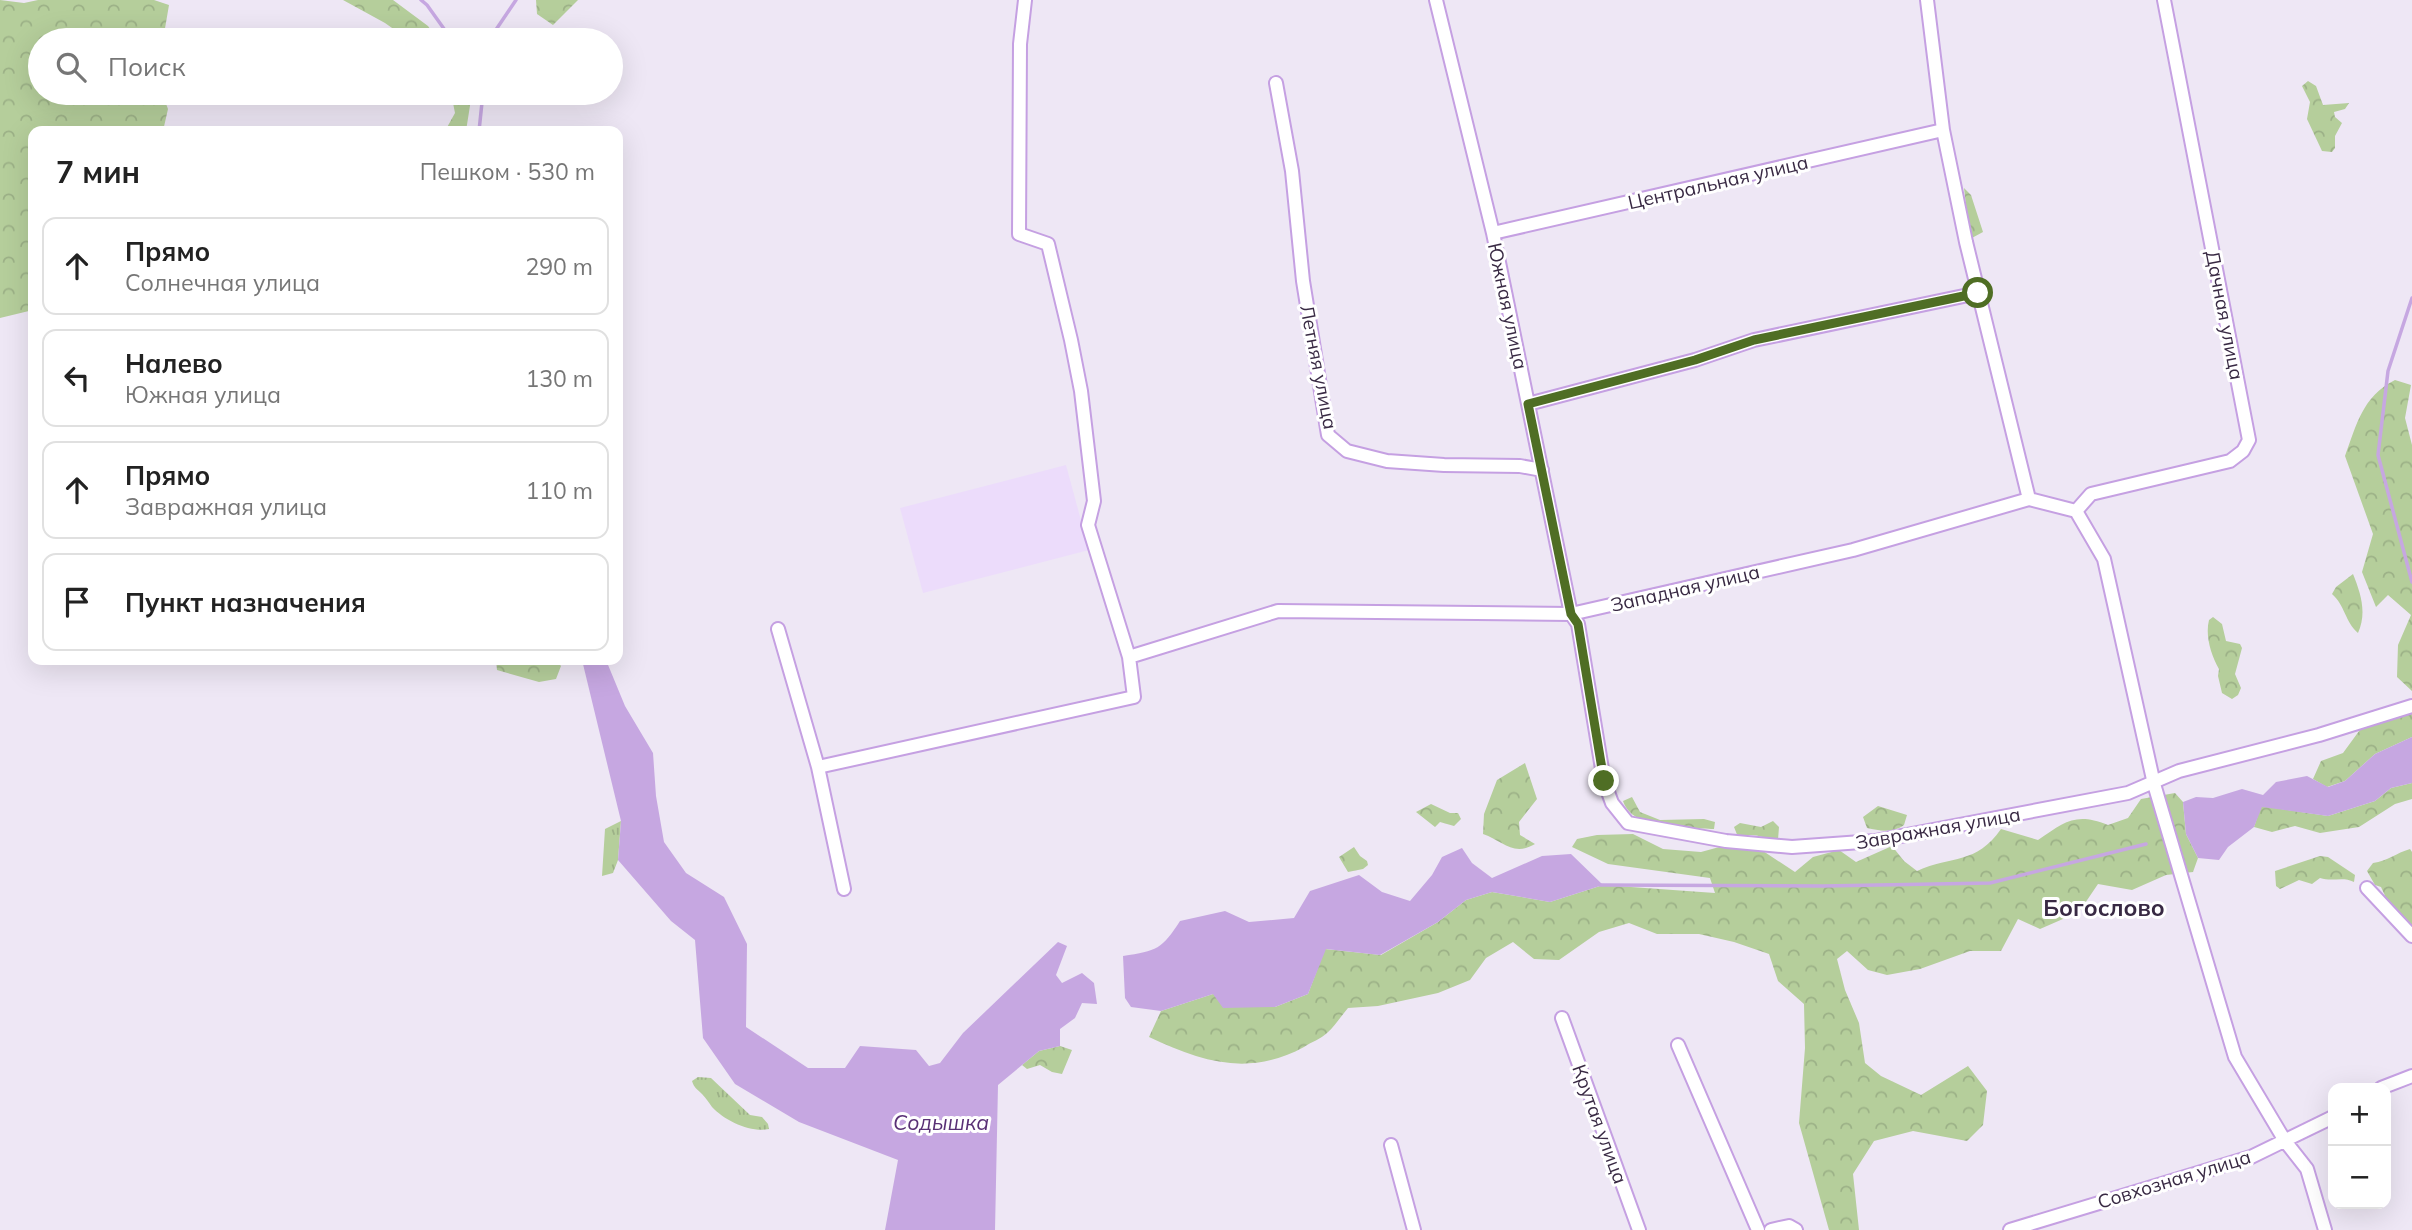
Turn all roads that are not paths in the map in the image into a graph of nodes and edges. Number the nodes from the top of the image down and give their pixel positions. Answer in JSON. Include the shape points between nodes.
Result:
{"nodes":[{"id":1,"x":1025,"y":0,"type":"edge"},
{"id":2,"x":1436,"y":0,"type":"edge"},
{"id":3,"x":1927,"y":0,"type":"edge"},
{"id":4,"x":2164,"y":0,"type":"edge"},
{"id":5,"x":1276,"y":83,"type":"dead end"},
{"id":6,"x":1943,"y":130,"type":"junction"},
{"id":7,"x":1493,"y":233,"type":"junction"},
{"id":8,"x":1978,"y":293,"type":"junction"},
{"id":9,"x":1528,"y":404,"type":"junction"},
{"id":10,"x":1542,"y":470,"type":"junction"},
{"id":11,"x":2029,"y":499,"type":"junction"},
{"id":12,"x":2076,"y":511,"type":"junction"},
{"id":13,"x":1571,"y":614,"type":"junction"},
{"id":14,"x":778,"y":629,"type":"dead end"},
{"id":15,"x":1129,"y":657,"type":"junction"},
{"id":16,"x":2412,"y":706,"type":"edge"},
{"id":17,"x":818,"y":767,"type":"junction"},
{"id":18,"x":2154,"y":784,"type":"junction"},
{"id":19,"x":2367,"y":888,"type":"dead end"},
{"id":20,"x":844,"y":889,"type":"dead end"},
{"id":21,"x":2412,"y":936,"type":"edge"},
{"id":22,"x":1562,"y":1018,"type":"dead end"},
{"id":23,"x":1678,"y":1045,"type":"dead end"},
{"id":24,"x":2412,"y":1076,"type":"edge"},
{"id":25,"x":2391,"y":1084,"type":"edge"},
{"id":26,"x":2328,"y":1120,"type":"edge"},
{"id":27,"x":2285,"y":1141,"type":"junction"},
{"id":28,"x":1391,"y":1145,"type":"dead end"},
{"id":29,"x":1414,"y":1230,"type":"edge"},
{"id":30,"x":1639,"y":1230,"type":"edge"},
{"id":31,"x":1758,"y":1230,"type":"edge"},
{"id":32,"x":1771,"y":1230,"type":"edge"},
{"id":33,"x":1796,"y":1230,"type":"edge"},
{"id":34,"x":2010,"y":1230,"type":"edge"},
{"id":35,"x":2325,"y":1230,"type":"edge"}],
"edges":[{"from":1,"to":15,"type":"street","via":[[1020,57],[1019,234],[1048,244],[1081,391],[1094,501],[1088,524]]},
{"from":2,"to":7,"type":"street","name":"Южная улица"},
{"from":3,"to":6,"type":"street"},
{"from":4,"to":12,"type":"street","name":"Дачная улица","via":[[2249,440],[2230,461],[2091,495]]},
{"from":5,"to":10,"type":"street","name":"Летняя улица","via":[[1328,435],[1347,451],[1387,461]]},
{"from":6,"to":7,"type":"street","name":"Центральная улица"},
{"from":6,"to":8,"type":"street"},
{"from":7,"to":9,"type":"street","name":"Южная улица"},
{"from":8,"to":9,"type":"street","via":[[1754,340]]},
{"from":8,"to":11,"type":"street"},
{"from":9,"to":10,"type":"street","name":"Южная улица"},
{"from":10,"to":13,"type":"street","name":"Южная улица"},
{"from":11,"to":12,"type":"street"},
{"from":11,"to":13,"type":"street","name":"Западная улица","via":[[1853,550]]},
{"from":12,"to":18,"type":"street","via":[[2104,559]]},
{"from":13,"to":15,"type":"street","name":"Западная улица","via":[[1278,611]]},
{"from":13,"to":18,"type":"street","name":"Завражная улица","via":[[1578,624],[1604,781],[1612,803],[1628,823],[1726,841],[1792,847],[1861,842],[2128,793]]},
{"from":14,"to":17,"type":"street"},
{"from":15,"to":17,"type":"street","via":[[1134,697]]},
{"from":16,"to":18,"type":"street","name":"Завражная улица","via":[[2179,771]]},
{"from":17,"to":20,"type":"street"},
{"from":18,"to":27,"type":"street","via":[[2235,1057]]},
{"from":19,"to":21,"type":"street"},
{"from":22,"to":30,"type":"street","name":"Крутая улица"},
{"from":23,"to":31,"type":"street"},
{"from":24,"to":25,"type":"street"},
{"from":26,"to":27,"type":"street","name":"Совхозная улица"},
{"from":27,"to":34,"type":"street","name":"Совхозная улица","via":[[2251,1157]]},
{"from":27,"to":35,"type":"street","via":[[2307,1169]]},
{"from":28,"to":29,"type":"street"},
{"from":32,"to":33,"type":"street","via":[[1789,1226]]}]}
